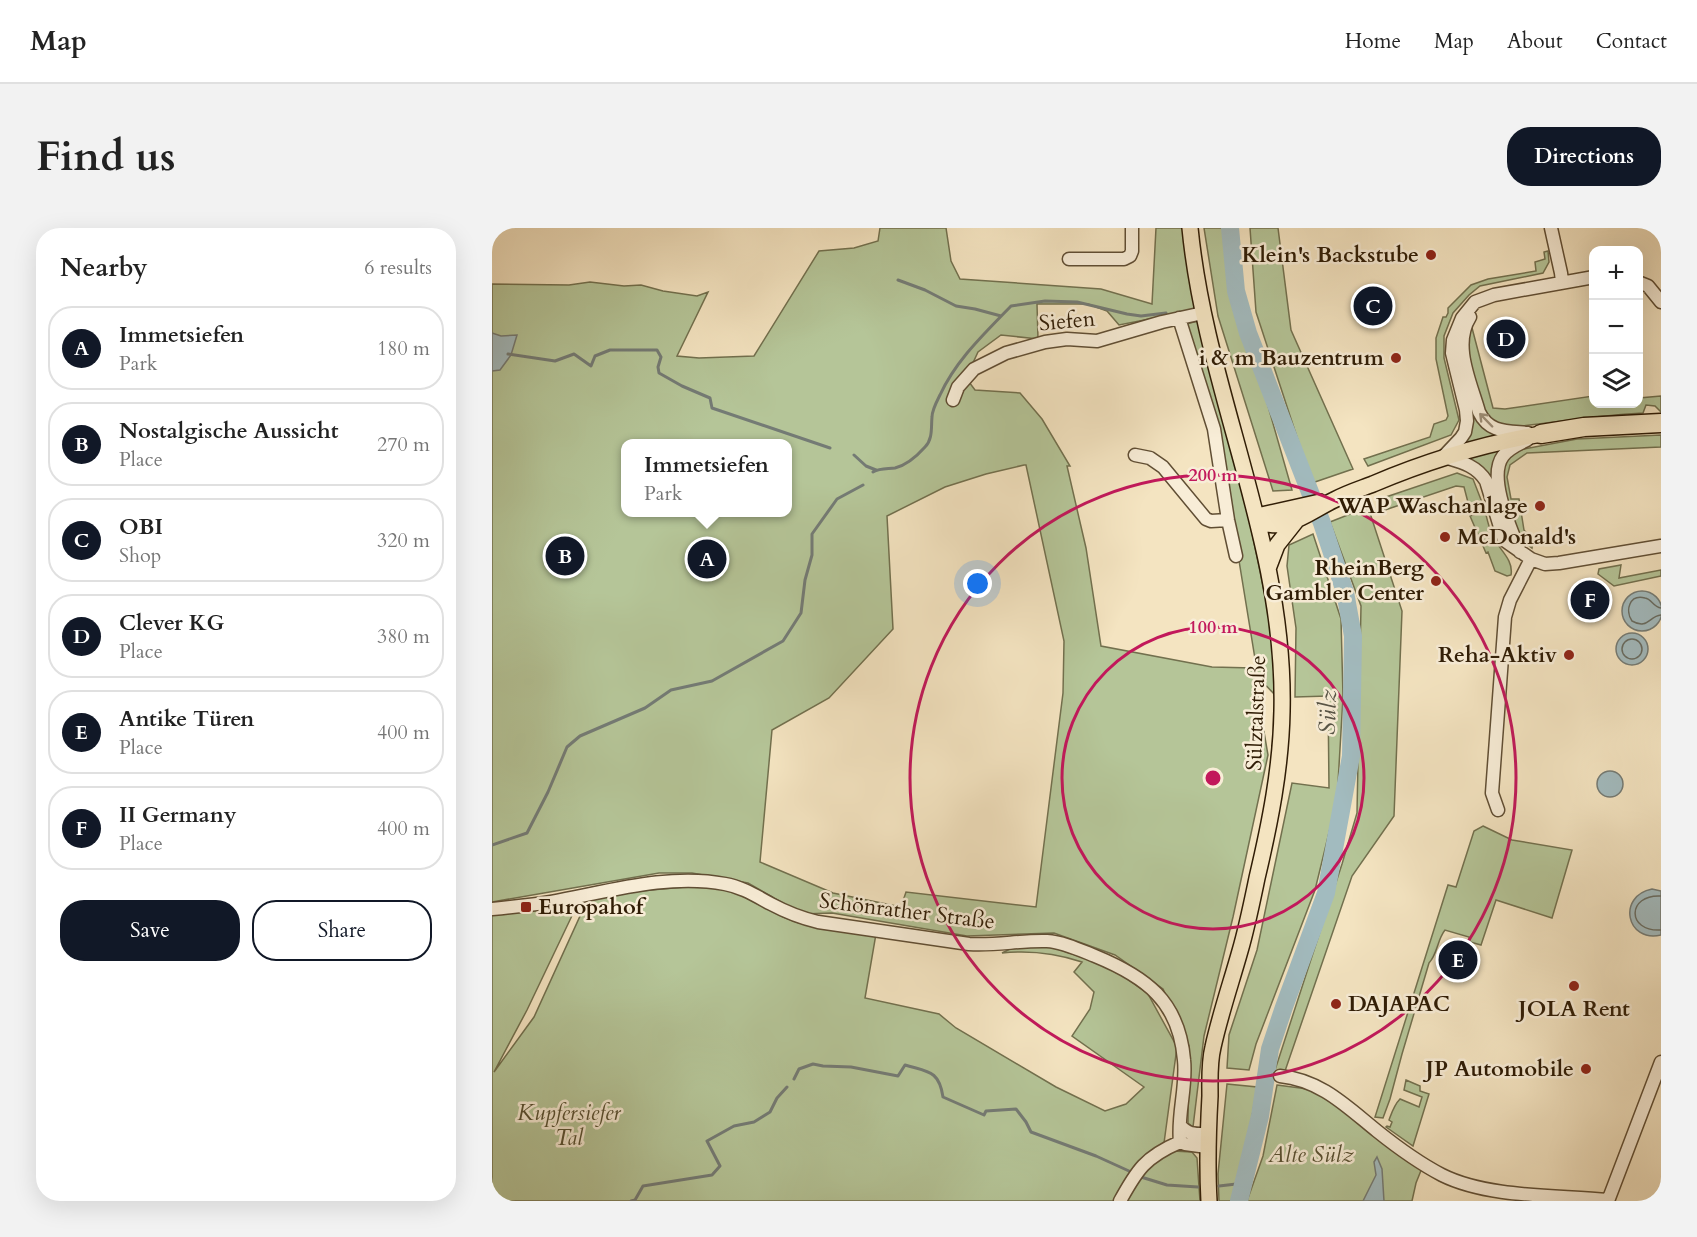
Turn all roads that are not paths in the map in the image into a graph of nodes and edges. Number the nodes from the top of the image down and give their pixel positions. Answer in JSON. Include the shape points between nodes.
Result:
{"nodes":[{"id":1,"x":1132,"y":228,"type":"edge"},
{"id":2,"x":1190,"y":228,"type":"edge"},
{"id":3,"x":1551,"y":228,"type":"edge"},
{"id":4,"x":1069,"y":259,"type":"dead end"},
{"id":5,"x":1589,"y":278,"type":"edge"},
{"id":6,"x":1562,"y":282,"type":"junction"},
{"id":7,"x":1643,"y":284,"type":"edge"},
{"id":8,"x":1486,"y":298,"type":"junction"},
{"id":9,"x":1661,"y":302,"type":"edge"},
{"id":10,"x":1203,"y":313,"type":"junction"},
{"id":11,"x":1179,"y":318,"type":"junction"},
{"id":12,"x":953,"y":400,"type":"dead end"},
{"id":13,"x":1661,"y":423,"type":"edge"},
{"id":14,"x":1541,"y":434,"type":"junction"},
{"id":15,"x":1135,"y":455,"type":"dead end"},
{"id":16,"x":1443,"y":457,"type":"junction"},
{"id":17,"x":1294,"y":514,"type":"junction"},
{"id":18,"x":1257,"y":518,"type":"junction"},
{"id":19,"x":1228,"y":520,"type":"junction"},
{"id":20,"x":1661,"y":546,"type":"edge"},
{"id":21,"x":1236,"y":556,"type":"dead end"},
{"id":22,"x":1526,"y":556,"type":"junction"},
{"id":23,"x":1269,"y":566,"type":"junction"},
{"id":24,"x":1498,"y":810,"type":"dead end"},
{"id":25,"x":492,"y":909,"type":"edge"},
{"id":26,"x":1661,"y":1062,"type":"edge"},
{"id":27,"x":1280,"y":1076,"type":"dead end"},
{"id":28,"x":1180,"y":1125,"type":"junction"},
{"id":29,"x":1208,"y":1141,"type":"junction"},
{"id":30,"x":1180,"y":1142,"type":"junction"},
{"id":31,"x":1209,"y":1195,"type":"edge"},
{"id":32,"x":1120,"y":1201,"type":"edge"},
{"id":33,"x":1608,"y":1201,"type":"edge"}],
"edges":[{"from":1,"to":4,"type":"street","via":[[1132,251],[1124,259]]},
{"from":2,"to":10,"type":"main road","name":"Sülztalstraße"},
{"from":3,"to":6,"type":"street"},
{"from":5,"to":6,"type":"street"},
{"from":6,"to":8,"type":"street"},
{"from":7,"to":9,"type":"street"},
{"from":14,"to":8,"type":"street","one_way":true,"via":[[1501,431],[1483,420],[1479,412],[1462,341],[1467,320]]},
{"from":8,"to":16,"type":"street","via":[[1475,302],[1461,318],[1453,340],[1452,352],[1467,421],[1465,432]]},
{"from":10,"to":11,"type":"street","name":"Siefen"},
{"from":10,"to":18,"type":"main road","name":"Sülztalstraße"},
{"from":11,"to":12,"type":"street","name":"Siefen","via":[[1097,341],[1067,339],[1006,353],[974,369],[958,387]]},
{"from":11,"to":19,"type":"street","via":[[1214,429]]},
{"from":13,"to":14,"type":"highway","via":[[1584,427]]},
{"from":14,"to":16,"type":"main road"},
{"from":14,"to":22,"type":"street","via":[[1511,448],[1498,467],[1497,479],[1507,518]]},
{"from":15,"to":19,"type":"street","via":[[1163,466],[1206,519]]},
{"from":16,"to":17,"type":"main road"},
{"from":16,"to":22,"type":"street","via":[[1465,463],[1482,474],[1504,540]]},
{"from":17,"to":18,"type":"main road","via":[[1276,525],[1264,524]]},
{"from":17,"to":23,"type":"main road"},
{"from":18,"to":23,"type":"main road","name":"Sülztalstraße"},
{"from":19,"to":21,"type":"street"},
{"from":20,"to":22,"type":"street","via":[[1559,563],[1545,564]]},
{"from":22,"to":24,"type":"street","via":[[1505,617],[1492,793]]},
{"from":23,"to":29,"type":"main road","name":"Sülztalstraße","via":[[1282,667],[1278,766],[1246,925],[1212,1048]]},
{"from":25,"to":28,"type":"street","name":"Schönrather Straße","via":[[639,885],[708,882],[739,888],[818,922],[975,944],[1049,941],[1066,945],[1132,974],[1158,993],[1166,1005],[1181,1037],[1184,1058]]},
{"from":26,"to":33,"type":"street"},
{"from":27,"to":33,"type":"street","via":[[1330,1093],[1448,1182],[1496,1191]]},
{"from":28,"to":29,"type":"street"},
{"from":28,"to":30,"type":"street","name":"Schönrather Straße"},
{"from":29,"to":30,"type":"street"},
{"from":29,"to":31,"type":"main road","name":"Sülztalstraße"},
{"from":30,"to":32,"type":"street","via":[[1146,1161]]}]}
